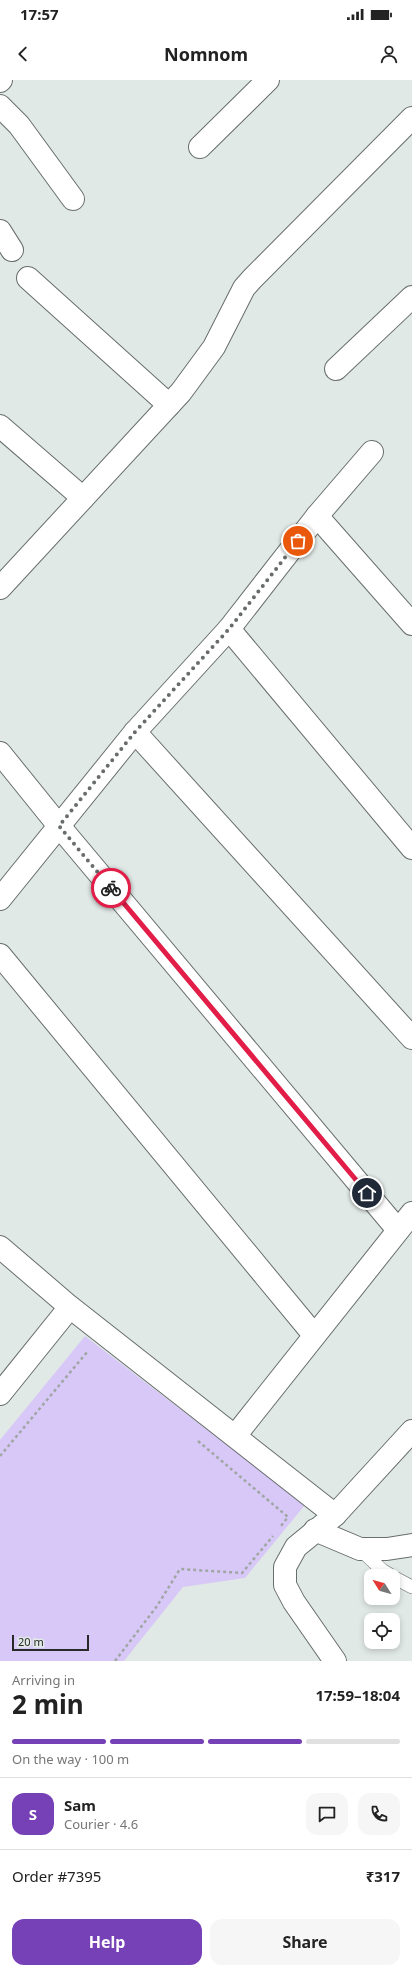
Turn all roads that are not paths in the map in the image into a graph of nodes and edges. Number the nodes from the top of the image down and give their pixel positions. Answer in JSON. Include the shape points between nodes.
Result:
{"nodes":[{"id":1,"x":268,"y":80,"type":"edge"},
{"id":2,"x":0,"y":106,"type":"edge"},
{"id":3,"x":412,"y":118,"type":"edge"},
{"id":4,"x":200,"y":147,"type":"dead end"},
{"id":5,"x":73,"y":199,"type":"dead end"},
{"id":6,"x":0,"y":231,"type":"edge"},
{"id":7,"x":12,"y":250,"type":"dead end"},
{"id":8,"x":28,"y":278,"type":"dead end"},
{"id":9,"x":412,"y":297,"type":"edge"},
{"id":10,"x":336,"y":370,"type":"dead end"},
{"id":11,"x":169,"y":405,"type":"junction"},
{"id":12,"x":0,"y":426,"type":"edge"},
{"id":13,"x":372,"y":452,"type":"dead end"},
{"id":14,"x":83,"y":498,"type":"junction"},
{"id":15,"x":317,"y":516,"type":"junction"},
{"id":16,"x":0,"y":588,"type":"edge"},
{"id":17,"x":412,"y":624,"type":"edge"},
{"id":18,"x":229,"y":629,"type":"junction"},
{"id":19,"x":135,"y":732,"type":"junction"},
{"id":20,"x":0,"y":753,"type":"edge"},
{"id":21,"x":59,"y":826,"type":"junction"},
{"id":22,"x":412,"y":848,"type":"edge"},
{"id":23,"x":0,"y":899,"type":"edge"},
{"id":24,"x":0,"y":955,"type":"edge"},
{"id":25,"x":412,"y":1038,"type":"edge"},
{"id":26,"x":412,"y":1213,"type":"edge"},
{"id":27,"x":398,"y":1230,"type":"junction"},
{"id":28,"x":0,"y":1247,"type":"edge"},
{"id":29,"x":70,"y":1307,"type":"junction"},
{"id":30,"x":314,"y":1335,"type":"junction"},
{"id":31,"x":0,"y":1394,"type":"edge"},
{"id":32,"x":412,"y":1431,"type":"edge"},
{"id":33,"x":235,"y":1436,"type":"junction"},
{"id":34,"x":335,"y":1515,"type":"junction"},
{"id":35,"x":315,"y":1530,"type":"junction"},
{"id":36,"x":412,"y":1545,"type":"edge"},
{"id":37,"x":360,"y":1549,"type":"junction"},
{"id":38,"x":381,"y":1569,"type":"edge"},
{"id":39,"x":400,"y":1580,"type":"edge"},
{"id":40,"x":412,"y":1587,"type":"edge"},
{"id":41,"x":335,"y":1661,"type":"edge"}],
"edges":[{"from":1,"to":4,"type":"street"},
{"from":2,"to":5,"type":"street","via":[[19,125]]},
{"from":3,"to":11,"type":"street","via":[[244,288],[214,347]]},
{"from":6,"to":7,"type":"street"},
{"from":8,"to":11,"type":"street"},
{"from":9,"to":10,"type":"street"},
{"from":11,"to":14,"type":"street"},
{"from":12,"to":14,"type":"street"},
{"from":13,"to":15,"type":"street"},
{"from":14,"to":16,"type":"street"},
{"from":15,"to":17,"type":"street"},
{"from":15,"to":18,"type":"street"},
{"from":18,"to":19,"type":"street"},
{"from":18,"to":22,"type":"street"},
{"from":19,"to":21,"type":"street"},
{"from":19,"to":25,"type":"street"},
{"from":20,"to":21,"type":"street"},
{"from":21,"to":23,"type":"street"},
{"from":21,"to":27,"type":"street"},
{"from":24,"to":30,"type":"street"},
{"from":26,"to":27,"type":"street"},
{"from":27,"to":30,"type":"street"},
{"from":28,"to":29,"type":"street"},
{"from":29,"to":31,"type":"street"},
{"from":29,"to":33,"type":"street"},
{"from":30,"to":33,"type":"street"},
{"from":32,"to":34,"type":"street"},
{"from":33,"to":34,"type":"street"},
{"from":34,"to":35,"type":"street"},
{"from":35,"to":37,"type":"street"},
{"from":35,"to":41,"type":"street","via":[[296,1547],[285,1567],[285,1585]]},
{"from":36,"to":37,"type":"street","via":[[387,1549]]},
{"from":37,"to":38,"type":"lane"},
{"from":39,"to":40,"type":"lane"}]}
